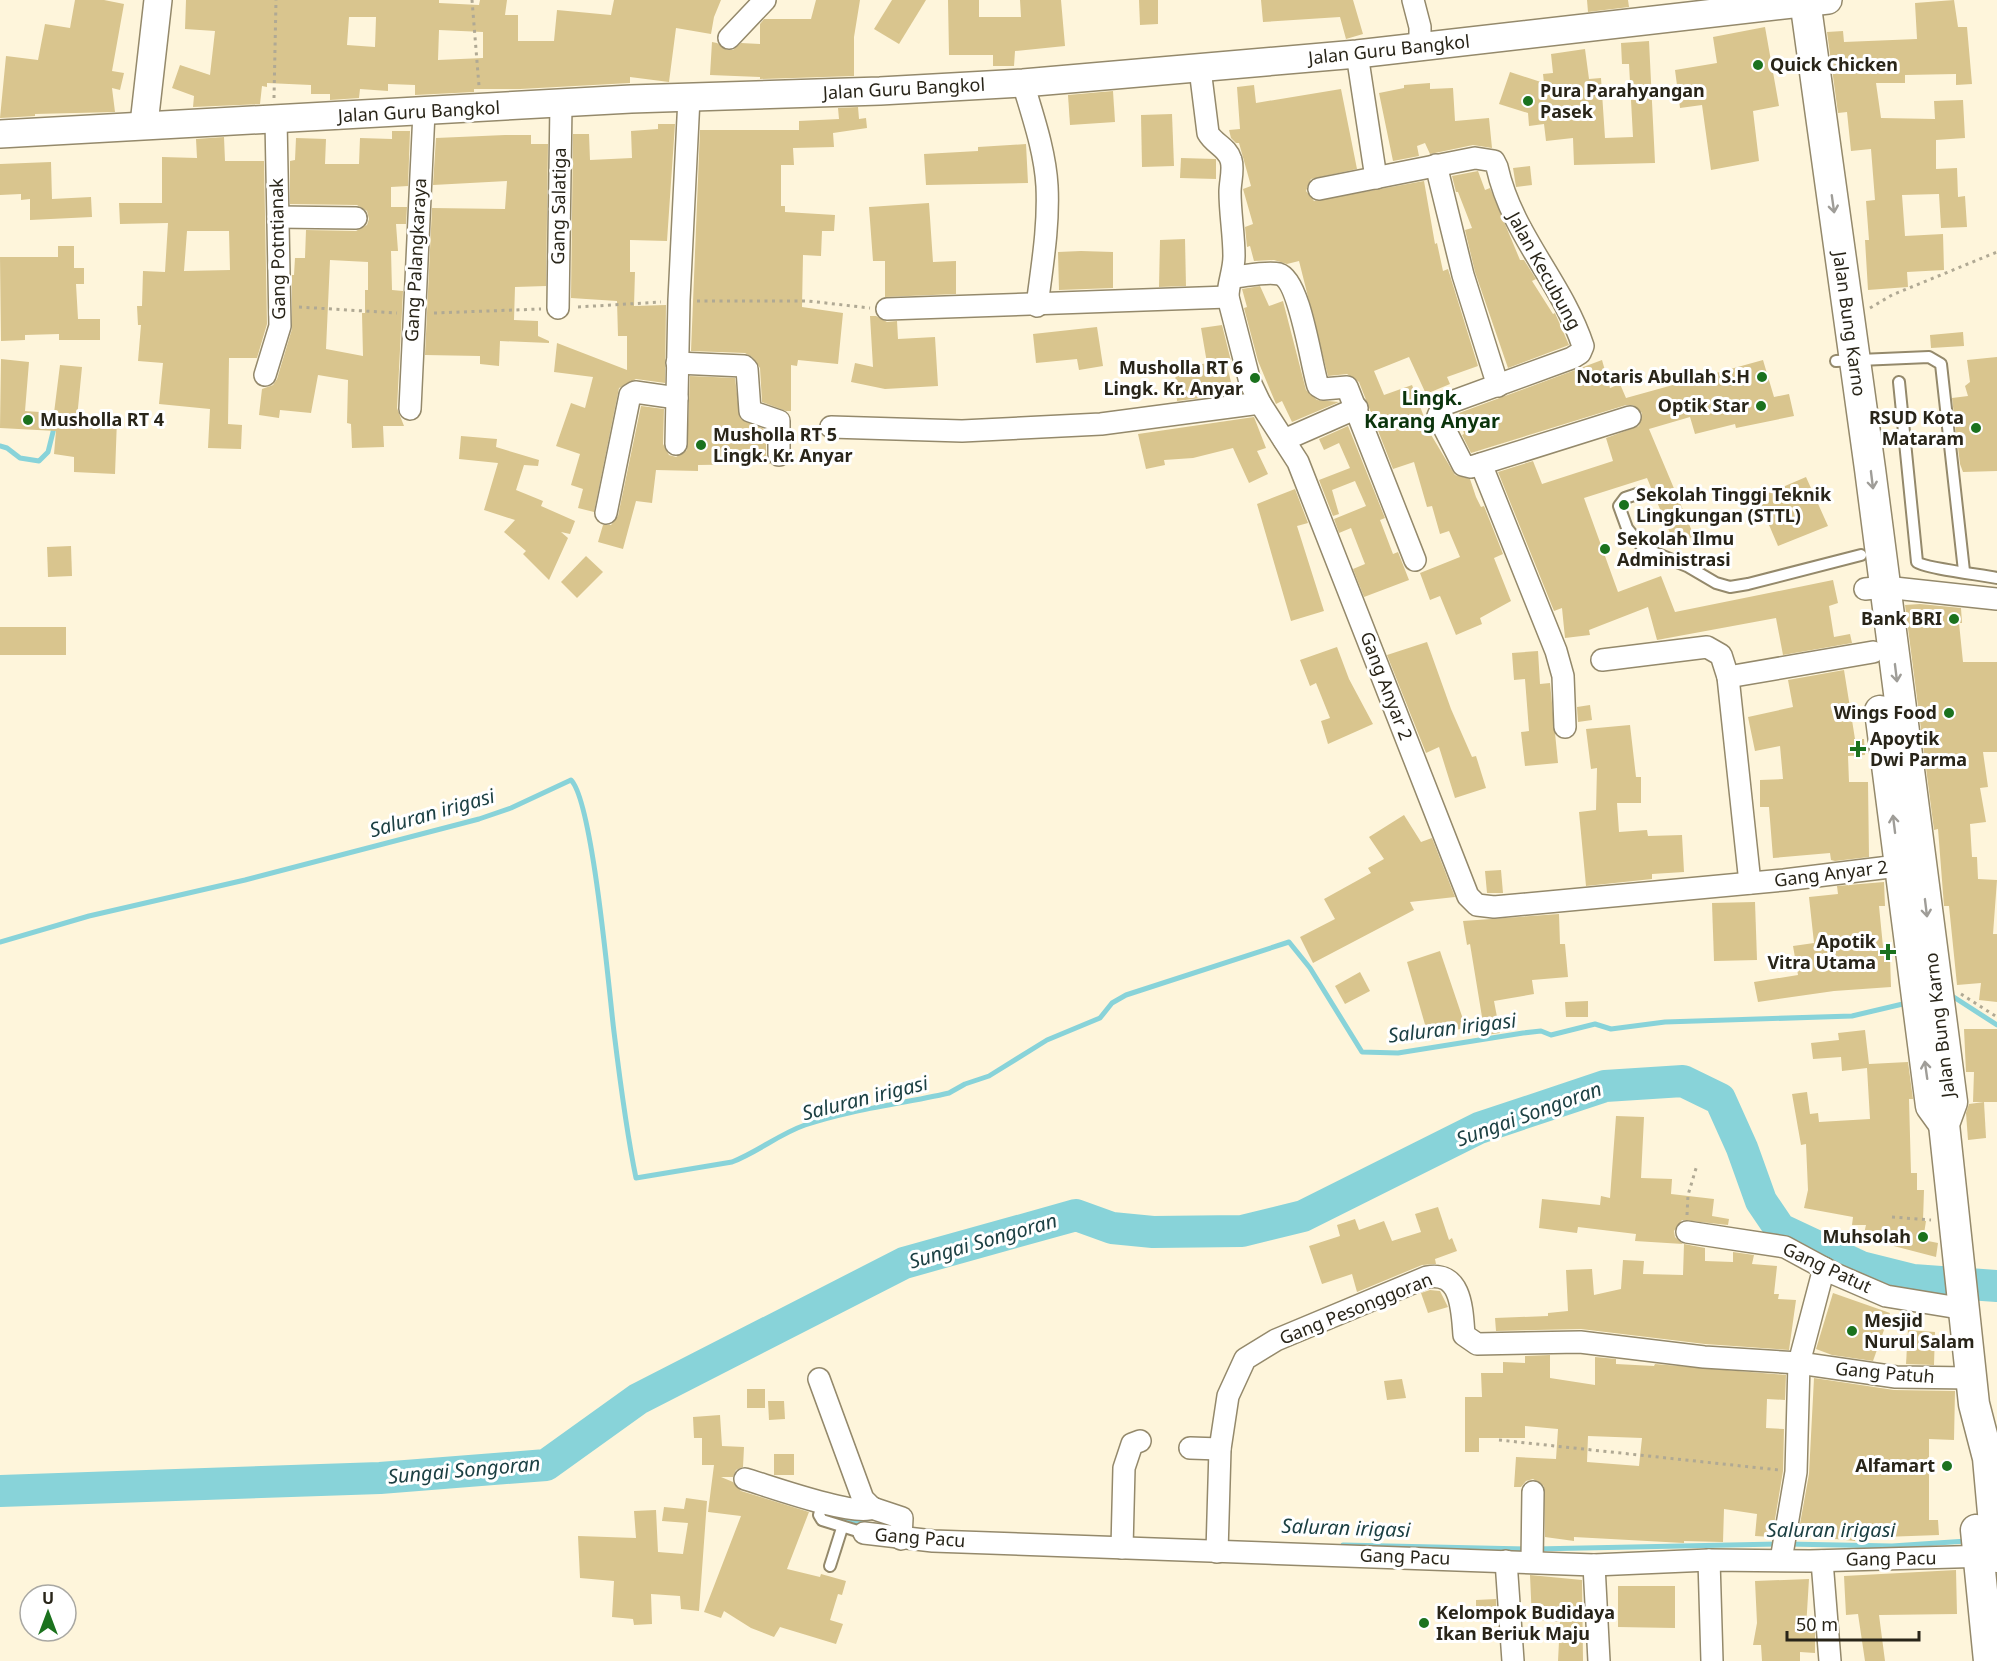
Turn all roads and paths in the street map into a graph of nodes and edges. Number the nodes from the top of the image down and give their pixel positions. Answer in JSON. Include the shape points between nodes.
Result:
{"nodes":[{"id":1,"x":158,"y":0,"type":"edge"},
{"id":2,"x":276,"y":0,"type":"edge"},
{"id":3,"x":472,"y":0,"type":"edge"},
{"id":4,"x":765,"y":0,"type":"edge"},
{"id":5,"x":1413,"y":0,"type":"edge"},
{"id":6,"x":1802,"y":2,"type":"edge"},
{"id":7,"x":729,"y":38,"type":"dead end"},
{"id":8,"x":1420,"y":46,"type":"junction"},
{"id":9,"x":1357,"y":54,"type":"junction"},
{"id":10,"x":1200,"y":69,"type":"junction"},
{"id":11,"x":1023,"y":83,"type":"junction"},
{"id":12,"x":689,"y":98,"type":"junction"},
{"id":13,"x":561,"y":104,"type":"junction"},
{"id":14,"x":480,"y":109,"type":"junction"},
{"id":15,"x":424,"y":112,"type":"junction"},
{"id":16,"x":276,"y":120,"type":"junction"},
{"id":17,"x":144,"y":124,"type":"junction"},
{"id":18,"x":0,"y":134,"type":"edge"},
{"id":19,"x":1436,"y":165,"type":"junction"},
{"id":20,"x":1376,"y":178,"type":"junction"},
{"id":21,"x":1319,"y":189,"type":"dead end"},
{"id":22,"x":278,"y":217,"type":"junction"},
{"id":23,"x":356,"y":218,"type":"dead end"},
{"id":24,"x":1997,"y":252,"type":"edge"},
{"id":25,"x":1230,"y":287,"type":"junction"},
{"id":26,"x":679,"y":300,"type":"junction"},
{"id":27,"x":279,"y":306,"type":"junction"},
{"id":28,"x":1037,"y":306,"type":"junction"},
{"id":29,"x":558,"y":308,"type":"junction"},
{"id":30,"x":862,"y":308,"type":"dead end"},
{"id":31,"x":887,"y":309,"type":"dead end"},
{"id":32,"x":412,"y":314,"type":"junction"},
{"id":33,"x":1850,"y":320,"type":"junction"},
{"id":34,"x":1845,"y":360,"type":"junction"},
{"id":35,"x":677,"y":363,"type":"junction"},
{"id":36,"x":265,"y":375,"type":"dead end"},
{"id":37,"x":1899,"y":382,"type":"dead end"},
{"id":38,"x":1498,"y":386,"type":"junction"},
{"id":39,"x":677,"y":398,"type":"junction"},
{"id":40,"x":1260,"y":403,"type":"junction"},
{"id":41,"x":1357,"y":408,"type":"junction"},
{"id":42,"x":410,"y":409,"type":"dead end"},
{"id":43,"x":1630,"y":417,"type":"dead end"},
{"id":44,"x":831,"y":427,"type":"dead end"},
{"id":45,"x":1284,"y":440,"type":"junction"},
{"id":46,"x":676,"y":444,"type":"dead end"},
{"id":47,"x":779,"y":455,"type":"dead end"},
{"id":48,"x":1476,"y":465,"type":"junction"},
{"id":49,"x":1640,"y":493,"type":"dead end"},
{"id":50,"x":606,"y":513,"type":"dead end"},
{"id":51,"x":1861,"y":555,"type":"junction"},
{"id":52,"x":1415,"y":560,"type":"dead end"},
{"id":53,"x":1964,"y":571,"type":"junction"},
{"id":54,"x":1997,"y":578,"type":"edge"},
{"id":55,"x":1875,"y":588,"type":"junction"},
{"id":56,"x":1997,"y":599,"type":"edge"},
{"id":57,"x":1873,"y":652,"type":"junction"},
{"id":58,"x":1602,"y":660,"type":"dead end"},
{"id":59,"x":1728,"y":677,"type":"junction"},
{"id":60,"x":1565,"y":727,"type":"dead end"},
{"id":61,"x":1910,"y":864,"type":"junction"},
{"id":62,"x":1750,"y":883,"type":"junction"},
{"id":63,"x":1928,"y":991,"type":"junction"},
{"id":64,"x":1997,"y":1017,"type":"edge"},
{"id":65,"x":1697,"y":1165,"type":"dead end"},
{"id":66,"x":1892,"y":1217,"type":"dead end"},
{"id":67,"x":1956,"y":1222,"type":"junction"},
{"id":68,"x":1687,"y":1232,"type":"joint"},
{"id":69,"x":1824,"y":1268,"type":"junction"},
{"id":70,"x":1964,"y":1303,"type":"junction"},
{"id":71,"x":1799,"y":1363,"type":"junction"},
{"id":72,"x":819,"y":1379,"type":"dead end"},
{"id":73,"x":1972,"y":1391,"type":"junction"},
{"id":74,"x":1499,"y":1440,"type":"dead end"},
{"id":75,"x":1140,"y":1441,"type":"dead end"},
{"id":76,"x":1190,"y":1448,"type":"dead end"},
{"id":77,"x":1220,"y":1449,"type":"junction"},
{"id":78,"x":1796,"y":1472,"type":"junction"},
{"id":79,"x":745,"y":1479,"type":"dead end"},
{"id":80,"x":1533,"y":1492,"type":"dead end"},
{"id":81,"x":821,"y":1507,"type":"junction"},
{"id":82,"x":873,"y":1508,"type":"junction"},
{"id":83,"x":842,"y":1528,"type":"junction"},
{"id":84,"x":864,"y":1533,"type":"joint"},
{"id":85,"x":902,"y":1533,"type":"junction"},
{"id":86,"x":1122,"y":1540,"type":"junction"},
{"id":87,"x":1217,"y":1543,"type":"junction"},
{"id":88,"x":1990,"y":1543,"type":"edge"},
{"id":89,"x":1784,"y":1548,"type":"junction"},
{"id":90,"x":1532,"y":1553,"type":"junction"},
{"id":91,"x":1709,"y":1560,"type":"junction"},
{"id":92,"x":1506,"y":1561,"type":"junction"},
{"id":93,"x":1822,"y":1561,"type":"junction"},
{"id":94,"x":1594,"y":1565,"type":"junction"},
{"id":95,"x":830,"y":1566,"type":"dead end"},
{"id":96,"x":1513,"y":1661,"type":"edge"},
{"id":97,"x":1599,"y":1661,"type":"edge"},
{"id":98,"x":1712,"y":1661,"type":"edge"},
{"id":99,"x":1830,"y":1661,"type":"edge"},
{"id":100,"x":1989,"y":1661,"type":"edge"}],
"edges":[{"from":1,"to":17,"type":"street"},
{"from":2,"to":16,"type":"path"},
{"from":3,"to":14,"type":"path"},
{"from":4,"to":7,"type":"street"},
{"from":5,"to":8,"type":"street"},
{"from":6,"to":8,"type":"street","name":"Jalan Guru Bangkol"},
{"from":6,"to":33,"type":"main road","name":"Jalan Bung Karno","one_way":true},
{"from":6,"to":34,"type":"main road"},
{"from":8,"to":9,"type":"street","name":"Jalan Guru Bangkol"},
{"from":9,"to":10,"type":"street","name":"Jalan Guru Bangkol"},
{"from":9,"to":20,"type":"street"},
{"from":10,"to":11,"type":"street","name":"Jalan Guru Bangkol"},
{"from":10,"to":25,"type":"street","name":"Gang Anyar 2","via":[[1209,131],[1233,165]]},
{"from":11,"to":12,"type":"street","name":"Jalan Guru Bangkol"},
{"from":11,"to":28,"type":"street","via":[[1047,185],[1047,231]]},
{"from":12,"to":13,"type":"street","name":"Jalan Guru Bangkol"},
{"from":12,"to":26,"type":"street"},
{"from":13,"to":14,"type":"street","name":"Jalan Guru Bangkol"},
{"from":13,"to":29,"type":"street","name":"Gang Salatiga"},
{"from":14,"to":15,"type":"street","name":"Jalan Guru Bangkol"},
{"from":15,"to":16,"type":"street","name":"Jalan Guru Bangkol"},
{"from":15,"to":32,"type":"street","name":"Gang Palangkaraya"},
{"from":16,"to":17,"type":"street","name":"Jalan Guru Bangkol"},
{"from":16,"to":22,"type":"street","name":"Gang Potntianak"},
{"from":17,"to":18,"type":"street","name":"Jalan Guru Bangkol"},
{"from":19,"to":20,"type":"street","name":"Jalan Kecubung"},
{"from":19,"to":38,"type":"street","via":[[1463,275]]},
{"from":19,"to":38,"type":"street","name":"Jalan Kecubung","via":[[1475,158],[1494,161],[1511,214],[1572,316],[1583,346],[1572,357]]},
{"from":20,"to":21,"type":"street","name":"Jalan Kecubung"},
{"from":22,"to":23,"type":"street"},
{"from":22,"to":27,"type":"street","name":"Gang Potntianak"},
{"from":24,"to":33,"type":"path","via":[[1892,295]]},
{"from":25,"to":28,"type":"street"},
{"from":25,"to":40,"type":"street","name":"Gang Anyar 2","via":[[1250,382]]},
{"from":25,"to":41,"type":"street","via":[[1279,274],[1288,280],[1304,324],[1318,386],[1347,387]]},
{"from":26,"to":29,"type":"path"},
{"from":26,"to":30,"type":"path","via":[[808,301]]},
{"from":26,"to":35,"type":"street"},
{"from":27,"to":32,"type":"path"},
{"from":27,"to":36,"type":"street","name":"Gang Potntianak","via":[[280,326]]},
{"from":28,"to":31,"type":"street"},
{"from":29,"to":32,"type":"path"},
{"from":32,"to":42,"type":"street","name":"Gang Palangkaraya"},
{"from":33,"to":34,"type":"main road","name":"Jalan Bung Karno"},
{"from":34,"to":51,"type":"main road"},
{"from":34,"to":53,"type":"lane","via":[[1929,357],[1941,364]]},
{"from":34,"to":55,"type":"main road","name":"Jalan Bung Karno","one_way":true},
{"from":35,"to":39,"type":"street"},
{"from":35,"to":47,"type":"street","via":[[744,366],[750,411],[779,421]]},
{"from":37,"to":53,"type":"lane","via":[[1917,562],[1924,567]]},
{"from":38,"to":48,"type":"street","name":"Jalan Kecubung","via":[[1446,403],[1439,411],[1459,461]]},
{"from":39,"to":46,"type":"street"},
{"from":39,"to":50,"type":"street","via":[[635,392],[630,395]]},
{"from":40,"to":44,"type":"street","via":[[1101,424],[962,431]]},
{"from":40,"to":45,"type":"street","name":"Gang Anyar 2"},
{"from":41,"to":45,"type":"street"},
{"from":41,"to":52,"type":"street"},
{"from":43,"to":48,"type":"street"},
{"from":45,"to":62,"type":"street","name":"Gang Anyar 2","via":[[1298,462],[1463,886],[1477,905],[1494,907]]},
{"from":48,"to":60,"type":"street","name":"Jalan Kecubung","via":[[1556,651],[1563,676]]},
{"from":49,"to":51,"type":"lane","via":[[1625,498],[1619,506],[1634,540],[1643,548],[1730,587]]},
{"from":51,"to":55,"type":"main road"},
{"from":53,"to":54,"type":"lane"},
{"from":55,"to":56,"type":"street"},
{"from":55,"to":57,"type":"main road"},
{"from":55,"to":61,"type":"main road","name":"Jalan Bung Karno","one_way":true},
{"from":57,"to":59,"type":"street"},
{"from":61,"to":57,"type":"main road","one_way":true},
{"from":58,"to":59,"type":"street","via":[[1707,647],[1721,655]]},
{"from":59,"to":62,"type":"street"},
{"from":61,"to":62,"type":"street","name":"Gang Anyar 2"},
{"from":61,"to":63,"type":"main road","name":"Jalan Bung Karno"},
{"from":63,"to":64,"type":"path","via":[[1943,970],[1955,989]]},
{"from":63,"to":67,"type":"main road","name":"Jalan Bung Karno","via":[[1952,1102],[1944,1124]]},
{"from":65,"to":68,"type":"path","via":[[1688,1195]]},
{"from":66,"to":67,"type":"path"},
{"from":67,"to":70,"type":"main road","name":"Jalan Bung Karno"},
{"from":68,"to":69,"type":"street","name":"Gang Patut","via":[[1770,1243],[1794,1250]]},
{"from":69,"to":70,"type":"street","name":"Gang Patut","via":[[1886,1296]]},
{"from":69,"to":71,"type":"street"},
{"from":70,"to":73,"type":"main road"},
{"from":71,"to":73,"type":"street","name":"Gang Patuh"},
{"from":71,"to":77,"type":"street","name":"Gang Pesonggoran","via":[[1704,1357],[1580,1342],[1477,1344],[1464,1335],[1463,1315],[1451,1281],[1437,1275],[1427,1276],[1276,1340],[1245,1359],[1228,1396]]},
{"from":71,"to":78,"type":"street"},
{"from":72,"to":82,"type":"street","via":[[858,1489]]},
{"from":73,"to":88,"type":"main road","via":[[1969,1459]]},
{"from":74,"to":78,"type":"path"},
{"from":75,"to":86,"type":"street","via":[[1132,1444],[1124,1468]]},
{"from":76,"to":77,"type":"street"},
{"from":77,"to":87,"type":"street","name":"Gang Pesonggoran"},
{"from":78,"to":89,"type":"street"},
{"from":79,"to":81,"type":"street"},
{"from":80,"to":90,"type":"street"},
{"from":81,"to":82,"type":"street","via":[[858,1511]]},
{"from":81,"to":83,"type":"lane","name":"Gang Pacu","via":[[822,1520]]},
{"from":82,"to":85,"type":"street","via":[[898,1515]]},
{"from":83,"to":84,"type":"lane","name":"Gang Pacu"},
{"from":83,"to":95,"type":"lane"},
{"from":84,"to":85,"type":"street","name":"Gang Pacu"},
{"from":85,"to":86,"type":"street","name":"Gang Pacu"},
{"from":86,"to":87,"type":"street","name":"Gang Pacu"},
{"from":87,"to":92,"type":"street","name":"Gang Pacu"},
{"from":88,"to":93,"type":"street","name":"Gang Pacu"},
{"from":88,"to":100,"type":"main road"},
{"from":89,"to":91,"type":"street","name":"Gang Pacu"},
{"from":89,"to":93,"type":"street","name":"Gang Pacu"},
{"from":90,"to":92,"type":"street","name":"Gang Pacu"},
{"from":90,"to":94,"type":"street","name":"Gang Pacu"},
{"from":91,"to":94,"type":"street","name":"Gang Pacu"},
{"from":91,"to":98,"type":"street"},
{"from":92,"to":96,"type":"street"},
{"from":93,"to":99,"type":"street"},
{"from":94,"to":97,"type":"street"}]}
